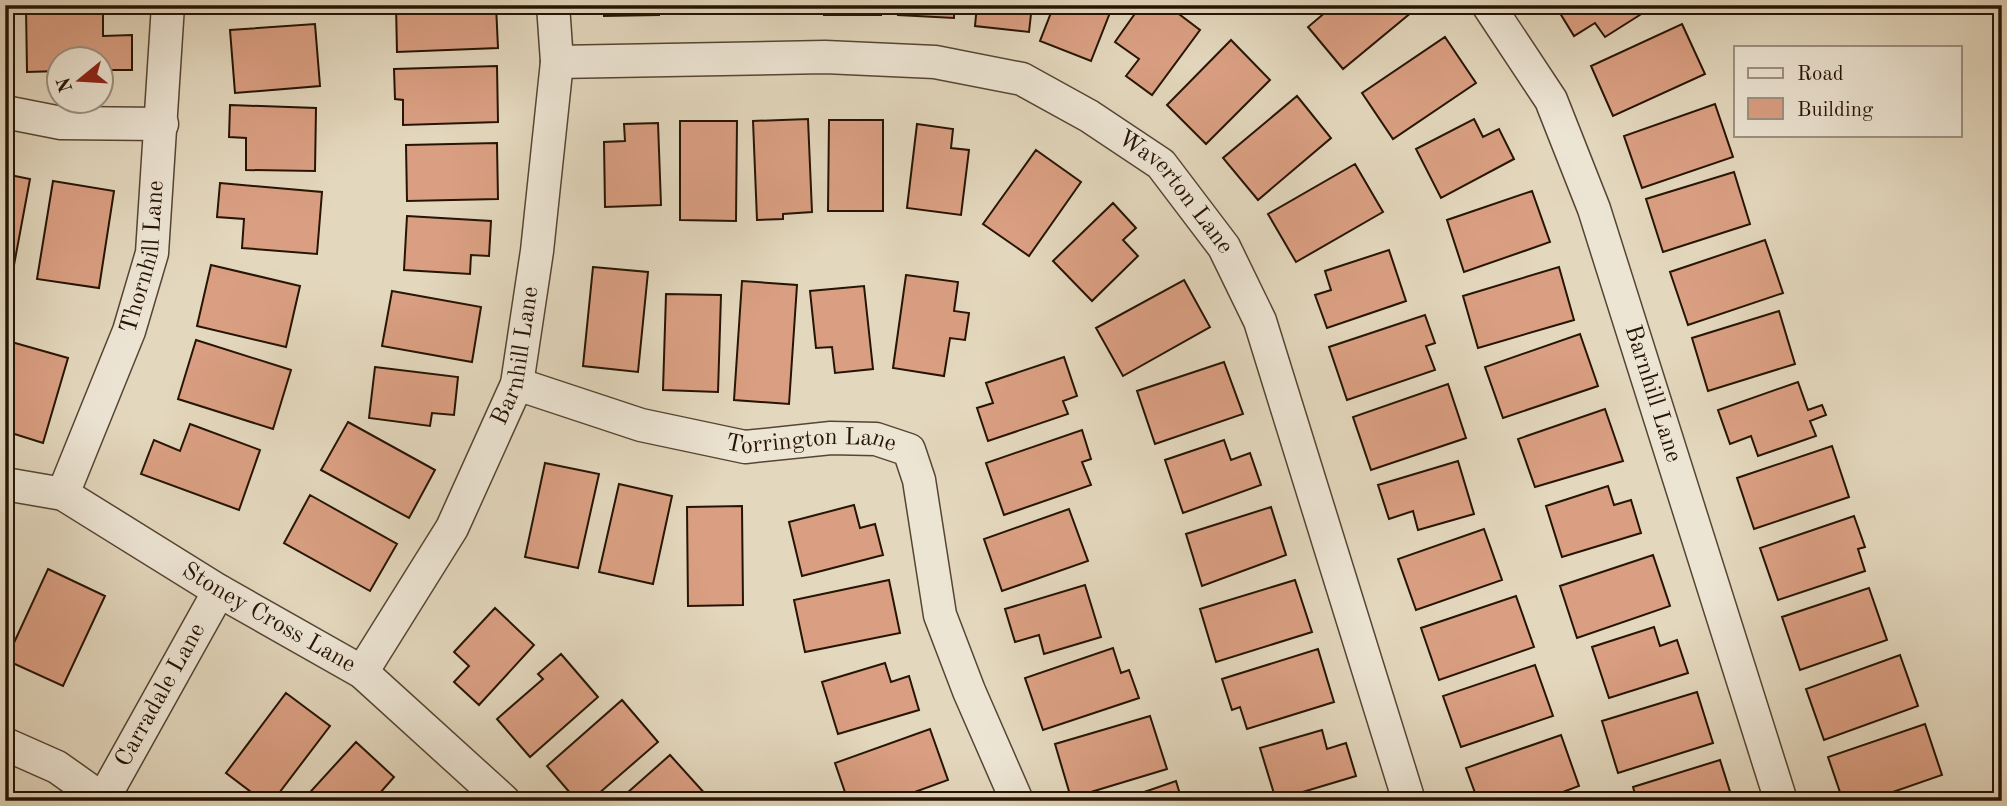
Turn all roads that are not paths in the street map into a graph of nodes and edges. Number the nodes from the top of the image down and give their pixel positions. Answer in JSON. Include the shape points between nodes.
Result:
{"nodes":[{"id":1,"x":168,"y":5,"type":"edge"},
{"id":2,"x":554,"y":5,"type":"edge"},
{"id":3,"x":1488,"y":5,"type":"edge"},
{"id":4,"x":557,"y":62,"type":"junction"},
{"id":5,"x":5,"y":112,"type":"edge"},
{"id":6,"x":162,"y":124,"type":"junction"},
{"id":7,"x":517,"y":384,"type":"junction"},
{"id":8,"x":5,"y":484,"type":"edge"},
{"id":9,"x":63,"y":494,"type":"junction"},
{"id":10,"x":219,"y":591,"type":"junction"},
{"id":11,"x":362,"y":672,"type":"junction"},
{"id":12,"x":5,"y":744,"type":"edge"},
{"id":13,"x":103,"y":800,"type":"edge"},
{"id":14,"x":504,"y":801,"type":"edge"},
{"id":15,"x":1017,"y":801,"type":"edge"},
{"id":16,"x":1409,"y":801,"type":"edge"},
{"id":17,"x":1781,"y":801,"type":"edge"}],
"edges":[{"from":1,"to":6,"type":"street","name":"Thornhill Lane"},
{"from":2,"to":4,"type":"street","name":"Barnhill Lane"},
{"from":3,"to":17,"type":"street","name":"Barnhill Lane","via":[[1551,100],[1594,209]]},
{"from":4,"to":7,"type":"street","name":"Barnhill Lane"},
{"from":4,"to":16,"type":"street","name":"Waverton Lane","via":[[825,57],[935,62],[1022,79],[1161,164],[1224,247],[1260,321]]},
{"from":5,"to":6,"type":"street","via":[[61,123]]},
{"from":6,"to":9,"type":"street","name":"Thornhill Lane","via":[[152,253],[129,331]]},
{"from":7,"to":11,"type":"street","name":"Barnhill Lane","via":[[452,528]]},
{"from":7,"to":15,"type":"street","name":"Torrington Lane","via":[[642,425],[745,447],[831,438],[876,439],[909,450],[919,480],[940,615]]},
{"from":8,"to":9,"type":"street","name":"Stoney Cross Lane"},
{"from":9,"to":10,"type":"street","name":"Stoney Cross Lane"},
{"from":10,"to":11,"type":"street","name":"Stoney Cross Lane"},
{"from":10,"to":13,"type":"street","name":"Carradale Lane"},
{"from":11,"to":14,"type":"street","name":"Stoney Cross Lane"},
{"from":12,"to":13,"type":"street","via":[[57,767]]}]}
